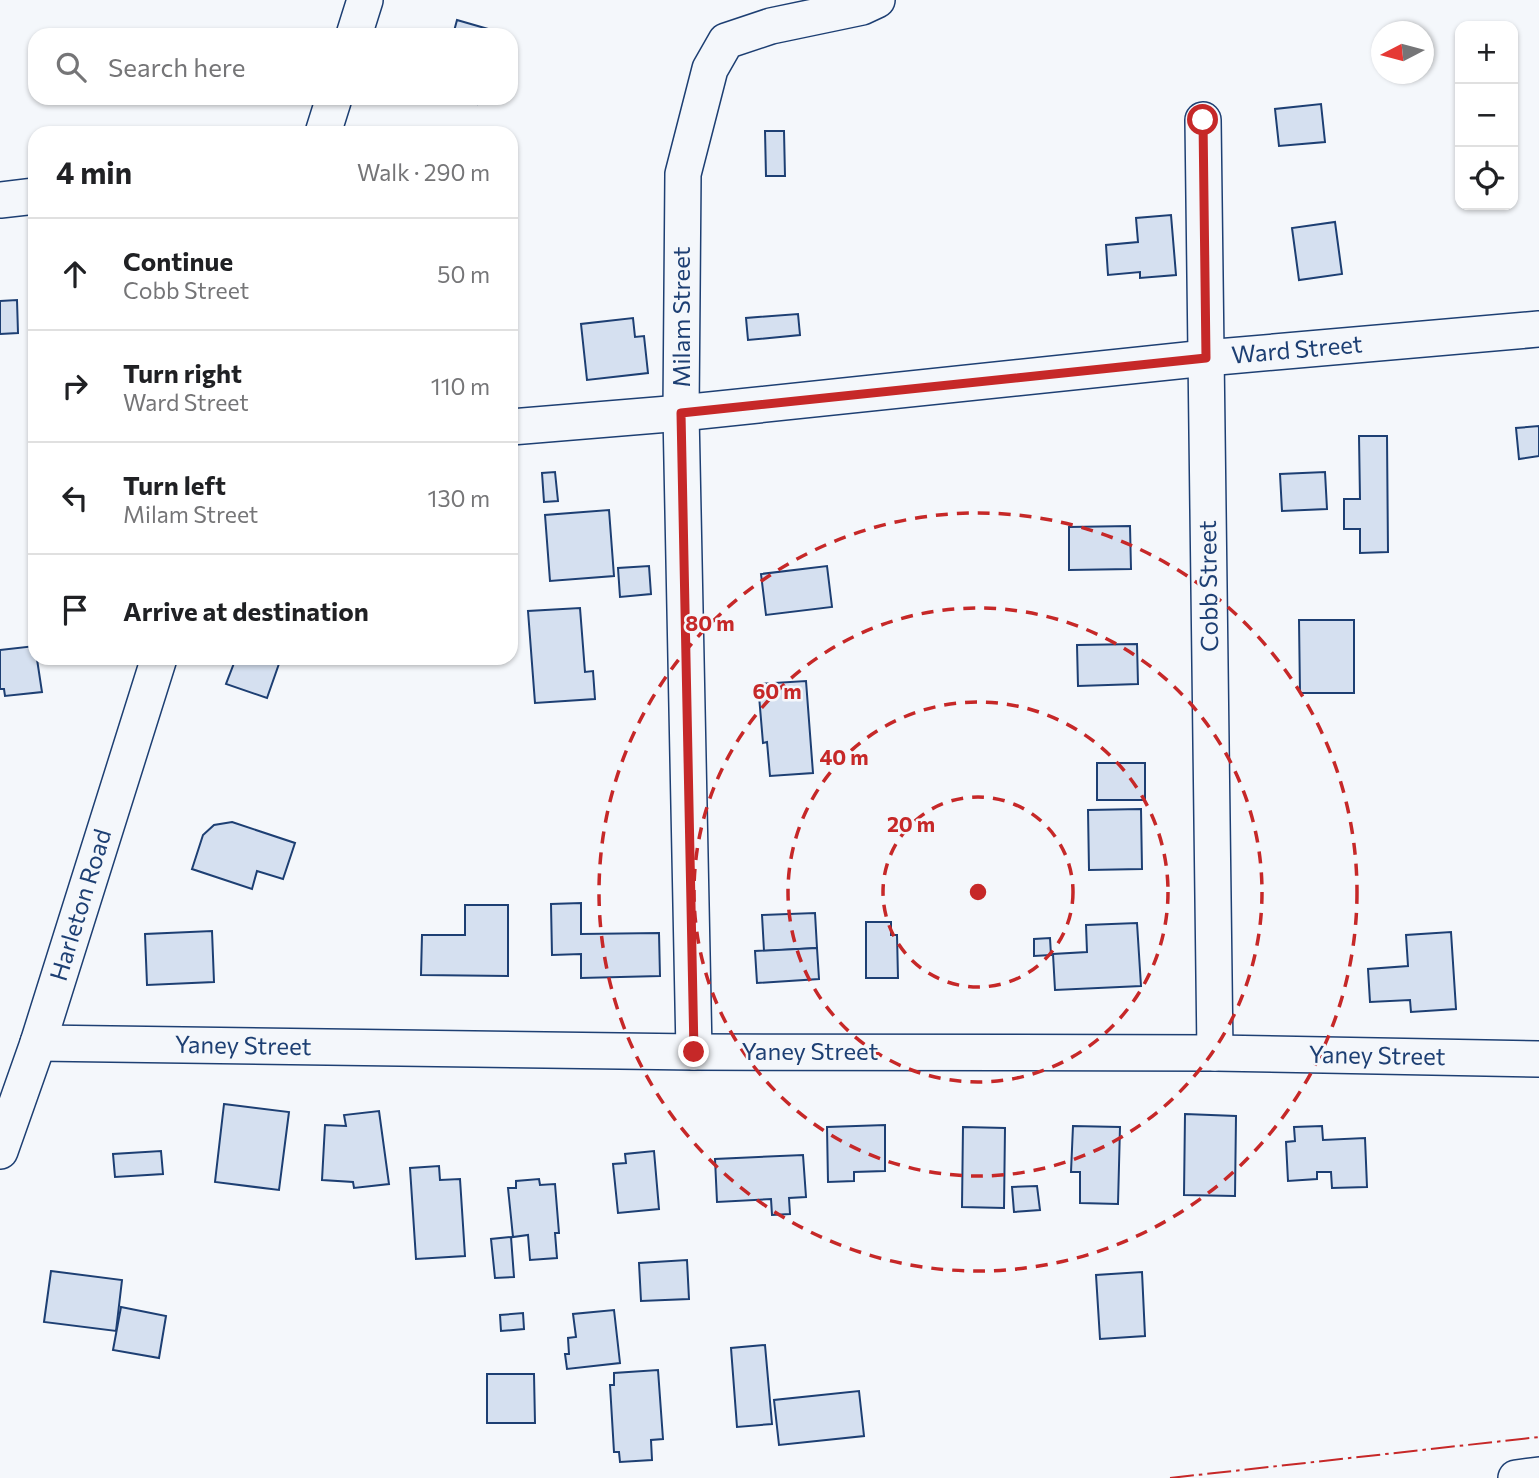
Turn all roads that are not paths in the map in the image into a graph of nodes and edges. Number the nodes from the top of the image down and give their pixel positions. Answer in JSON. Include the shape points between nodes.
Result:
{"nodes":[{"id":1,"x":365,"y":0,"type":"edge"},
{"id":2,"x":877,"y":0,"type":"edge"},
{"id":3,"x":356,"y":28,"type":"edge"},
{"id":4,"x":332,"y":105,"type":"edge"},
{"id":5,"x":1203,"y":120,"type":"dead end"},
{"id":6,"x":325,"y":126,"type":"edge"},
{"id":7,"x":28,"y":197,"type":"edge"},
{"id":8,"x":0,"y":200,"type":"edge"},
{"id":9,"x":1539,"y":329,"type":"edge"},
{"id":10,"x":1206,"y":358,"type":"junction"},
{"id":11,"x":681,"y":413,"type":"junction"},
{"id":12,"x":518,"y":426,"type":"edge"},
{"id":13,"x":157,"y":665,"type":"edge"},
{"id":14,"x":38,"y":1042,"type":"junction"},
{"id":15,"x":694,"y":1052,"type":"junction"},
{"id":16,"x":1215,"y":1053,"type":"junction"},
{"id":17,"x":1539,"y":1059,"type":"edge"},
{"id":18,"x":0,"y":1151,"type":"edge"},
{"id":19,"x":1539,"y":1475,"type":"edge"},
{"id":20,"x":1516,"y":1478,"type":"edge"}],
"edges":[{"from":1,"to":3,"type":"street"},
{"from":2,"to":11,"type":"street","name":"Milam Street","via":[[862,8],[771,26],[726,41],[710,69],[683,174]]},
{"from":4,"to":6,"type":"street"},
{"from":5,"to":10,"type":"street","name":"Cobb Street"},
{"from":7,"to":8,"type":"street"},
{"from":9,"to":10,"type":"street","name":"Ward Street"},
{"from":10,"to":11,"type":"street","name":"Ward Street"},
{"from":10,"to":16,"type":"street","name":"Cobb Street"},
{"from":11,"to":12,"type":"street","name":"Ward Street"},
{"from":11,"to":15,"type":"street","name":"Milam Street"},
{"from":13,"to":14,"type":"street","name":"Harleton Road"},
{"from":14,"to":15,"type":"street","name":"Yaney Street"},
{"from":14,"to":18,"type":"street","name":"Harleton Road"},
{"from":15,"to":16,"type":"street","name":"Yaney Street"},
{"from":16,"to":17,"type":"street","name":"Yaney Street"},
{"from":19,"to":20,"type":"street"}]}
